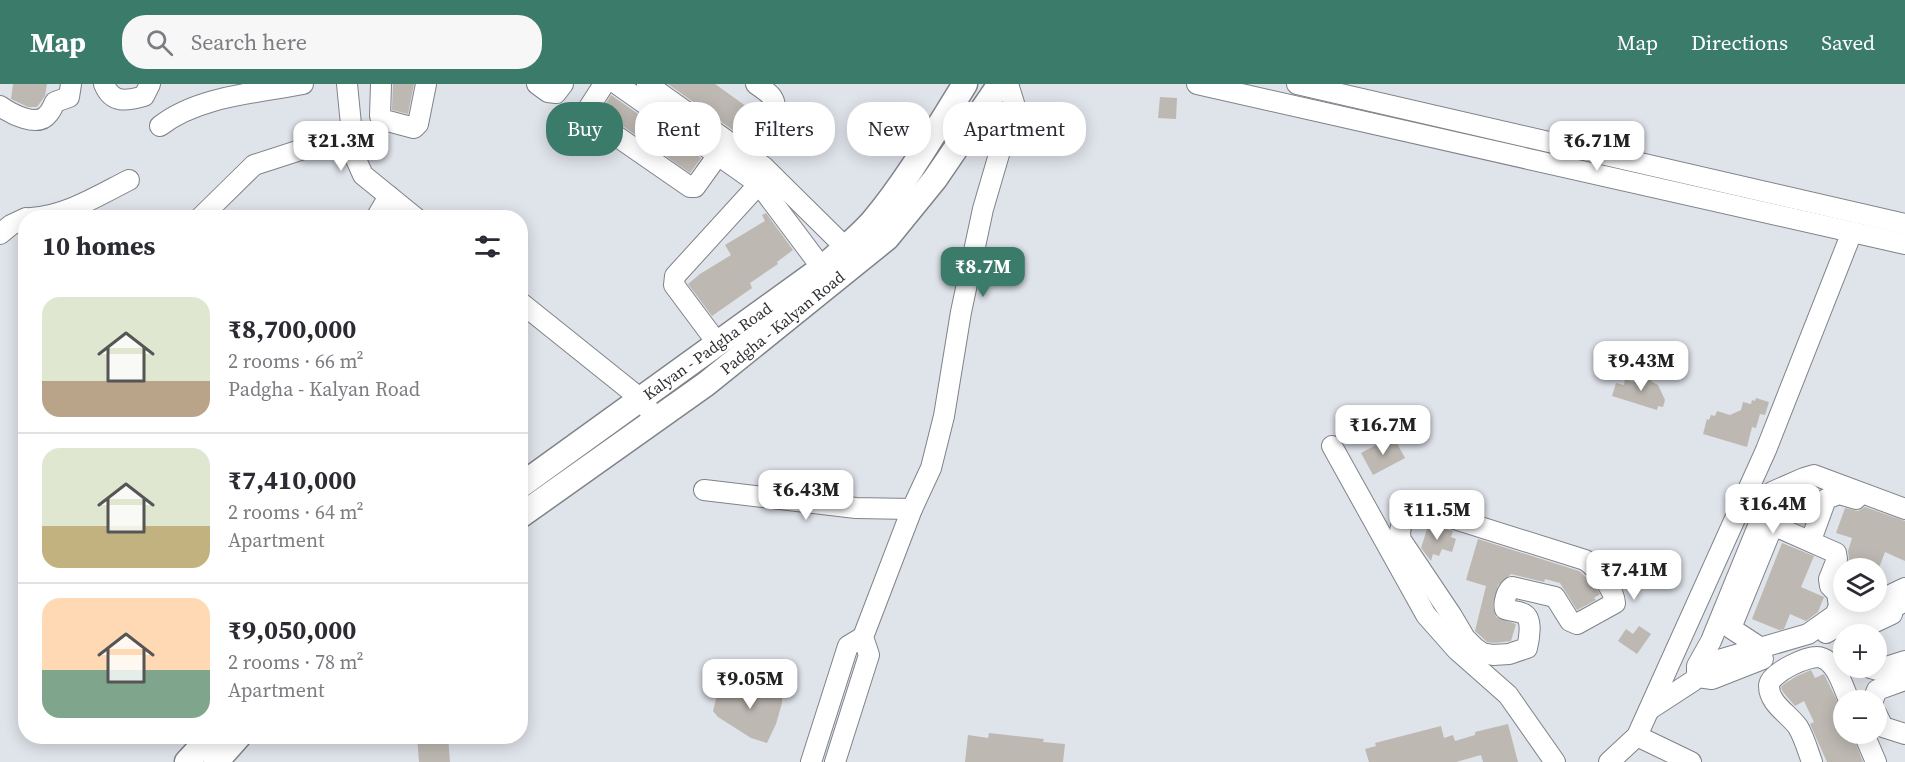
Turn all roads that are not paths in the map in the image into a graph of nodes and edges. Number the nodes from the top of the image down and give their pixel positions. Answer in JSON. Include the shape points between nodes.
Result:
{"nodes":[{"id":1,"x":71,"y":84,"type":"edge"},
{"id":2,"x":104,"y":84,"type":"edge"},
{"id":3,"x":150,"y":84,"type":"edge"},
{"id":4,"x":303,"y":84,"type":"edge"},
{"id":5,"x":426,"y":84,"type":"edge"},
{"id":6,"x":537,"y":84,"type":"edge"},
{"id":7,"x":562,"y":84,"type":"edge"},
{"id":8,"x":604,"y":84,"type":"edge"},
{"id":9,"x":617,"y":84,"type":"edge"},
{"id":10,"x":647,"y":84,"type":"edge"},
{"id":11,"x":756,"y":84,"type":"edge"},
{"id":12,"x":965,"y":84,"type":"edge"},
{"id":13,"x":1000,"y":84,"type":"edge"},
{"id":14,"x":1008,"y":84,"type":"edge"},
{"id":15,"x":1197,"y":84,"type":"edge"},
{"id":16,"x":1297,"y":84,"type":"edge"},
{"id":17,"x":348,"y":92,"type":"edge"},
{"id":18,"x":381,"y":92,"type":"edge"},
{"id":19,"x":643,"y":102,"type":"edge"},
{"id":20,"x":775,"y":102,"type":"edge"},
{"id":21,"x":0,"y":106,"type":"edge"},
{"id":22,"x":160,"y":126,"type":"dead end"},
{"id":23,"x":352,"y":139,"type":"junction"},
{"id":24,"x":733,"y":146,"type":"edge"},
{"id":25,"x":635,"y":149,"type":"edge"},
{"id":26,"x":645,"y":156,"type":"edge"},
{"id":27,"x":717,"y":156,"type":"edge"},
{"id":28,"x":719,"y":156,"type":"edge"},
{"id":29,"x":748,"y":156,"type":"edge"},
{"id":30,"x":129,"y":180,"type":"dead end"},
{"id":31,"x":759,"y":184,"type":"junction"},
{"id":32,"x":392,"y":205,"type":"edge"},
{"id":33,"x":64,"y":210,"type":"edge"},
{"id":34,"x":208,"y":210,"type":"edge"},
{"id":35,"x":18,"y":222,"type":"edge"},
{"id":36,"x":1905,"y":224,"type":"edge"},
{"id":37,"x":1852,"y":232,"type":"junction"},
{"id":38,"x":0,"y":234,"type":"edge"},
{"id":39,"x":1905,"y":243,"type":"edge"},
{"id":40,"x":845,"y":247,"type":"junction"},
{"id":41,"x":826,"y":276,"type":"junction"},
{"id":42,"x":528,"y":308,"type":"edge"},
{"id":43,"x":718,"y":344,"type":"junction"},
{"id":44,"x":691,"y":363,"type":"junction"},
{"id":45,"x":706,"y":384,"type":"junction"},
{"id":46,"x":640,"y":399,"type":"junction"},
{"id":47,"x":657,"y":420,"type":"junction"},
{"id":48,"x":1332,"y":446,"type":"dead end"},
{"id":49,"x":528,"y":480,"type":"edge"},
{"id":50,"x":704,"y":490,"type":"dead end"},
{"id":51,"x":912,"y":509,"type":"junction"},
{"id":52,"x":1905,"y":509,"type":"edge"},
{"id":53,"x":528,"y":510,"type":"edge"},
{"id":54,"x":1905,"y":515,"type":"edge"},
{"id":55,"x":1810,"y":540,"type":"junction"},
{"id":56,"x":1394,"y":544,"type":"junction"},
{"id":57,"x":1837,"y":558,"type":"edge"},
{"id":58,"x":1833,"y":569,"type":"edge"},
{"id":59,"x":1905,"y":579,"type":"edge"},
{"id":60,"x":1887,"y":587,"type":"edge"},
{"id":61,"x":1905,"y":588,"type":"edge"},
{"id":62,"x":1833,"y":589,"type":"edge"},
{"id":63,"x":1905,"y":601,"type":"edge"},
{"id":64,"x":1838,"y":612,"type":"edge"},
{"id":65,"x":1444,"y":621,"type":"junction"},
{"id":66,"x":1873,"y":624,"type":"edge"},
{"id":67,"x":863,"y":637,"type":"junction"},
{"id":68,"x":1761,"y":648,"type":"junction"},
{"id":69,"x":1905,"y":662,"type":"edge"},
{"id":70,"x":1887,"y":667,"type":"edge"},
{"id":71,"x":839,"y":675,"type":"junction"},
{"id":72,"x":1698,"y":676,"type":"junction"},
{"id":73,"x":1905,"y":680,"type":"edge"},
{"id":74,"x":861,"y":681,"type":"junction"},
{"id":75,"x":1844,"y":690,"type":"edge"},
{"id":76,"x":1876,"y":690,"type":"edge"},
{"id":77,"x":1650,"y":709,"type":"junction"},
{"id":78,"x":1887,"y":729,"type":"edge"},
{"id":79,"x":1905,"y":734,"type":"edge"},
{"id":80,"x":1637,"y":736,"type":"junction"},
{"id":81,"x":207,"y":744,"type":"edge"},
{"id":82,"x":226,"y":744,"type":"edge"},
{"id":83,"x":1868,"y":744,"type":"edge"},
{"id":84,"x":200,"y":760,"type":"edge"},
{"id":85,"x":811,"y":762,"type":"edge"},
{"id":86,"x":835,"y":762,"type":"edge"},
{"id":87,"x":1555,"y":762,"type":"edge"},
{"id":88,"x":1610,"y":762,"type":"edge"},
{"id":89,"x":1690,"y":762,"type":"edge"},
{"id":90,"x":1812,"y":762,"type":"edge"},
{"id":91,"x":1876,"y":762,"type":"edge"}],
"edges":[{"from":1,"to":21,"type":"street","via":[[69,97],[55,102],[48,115],[37,120],[12,114]]},
{"from":2,"to":3,"type":"street","via":[[115,98],[126,102],[144,96]]},
{"from":4,"to":22,"type":"street","via":[[204,103],[172,116]]},
{"from":5,"to":18,"type":"street","via":[[414,128],[380,116]]},
{"from":6,"to":7,"type":"street","via":[[556,93]]},
{"from":8,"to":25,"type":"street","via":[[588,114]]},
{"from":9,"to":19,"type":"street"},
{"from":10,"to":24,"type":"street"},
{"from":11,"to":20,"type":"street"},
{"from":12,"to":40,"type":"main road","name":"Kalyan - Padgha Road","via":[[872,222]]},
{"from":13,"to":41,"type":"main road","name":"Padgha - Kalyan Road","via":[[935,179],[887,238]]},
{"from":14,"to":51,"type":"street","via":[[1014,103],[983,208],[944,416],[931,468]]},
{"from":15,"to":37,"type":"street"},
{"from":16,"to":36,"type":"street"},
{"from":17,"to":18,"type":"street"},
{"from":17,"to":23,"type":"street"},
{"from":23,"to":32,"type":"street","via":[[363,175]]},
{"from":23,"to":34,"type":"street","via":[[321,143],[254,165]]},
{"from":26,"to":27,"type":"street","via":[[695,187]]},
{"from":28,"to":31,"type":"street"},
{"from":29,"to":40,"type":"street","via":[[764,166]]},
{"from":30,"to":33,"type":"street"},
{"from":31,"to":41,"type":"street"},
{"from":31,"to":43,"type":"street","via":[[675,276],[674,285]]},
{"from":35,"to":38,"type":"street"},
{"from":37,"to":39,"type":"street"},
{"from":37,"to":77,"type":"street","via":[[1766,450]]},
{"from":40,"to":41,"type":"main road","name":"Kalyan - Padgha Road"},
{"from":41,"to":43,"type":"main road","name":"Kalyan - Padgha Road"},
{"from":41,"to":45,"type":"main road","name":"Padgha - Kalyan Road"},
{"from":42,"to":46,"type":"street"},
{"from":43,"to":44,"type":"main road","name":"Kalyan - Padgha Road"},
{"from":44,"to":45,"type":"main road"},
{"from":44,"to":46,"type":"main road","name":"Kalyan - Padgha Road"},
{"from":45,"to":47,"type":"main road","name":"Padgha - Kalyan Road"},
{"from":46,"to":47,"type":"street"},
{"from":46,"to":49,"type":"main road","name":"Kalyan - Padgha Road"},
{"from":47,"to":53,"type":"main road","name":"Padgha - Kalyan Road"},
{"from":48,"to":56,"type":"street"},
{"from":50,"to":51,"type":"street","via":[[855,508]]},
{"from":51,"to":67,"type":"street"},
{"from":52,"to":72,"type":"street","via":[[1814,475],[1772,492],[1697,666]]},
{"from":54,"to":55,"type":"street","via":[[1845,495],[1833,496],[1826,499]]},
{"from":55,"to":57,"type":"street","via":[[1836,553]]},
{"from":55,"to":68,"type":"street","via":[[1777,527],[1771,530],[1732,629]]},
{"from":56,"to":65,"type":"street","via":[[1426,615]]},
{"from":56,"to":65,"type":"street","via":[[1407,516],[1416,510],[1430,510],[1585,560],[1615,599],[1613,606],[1577,624],[1570,621],[1555,597],[1512,586],[1504,609],[1528,618],[1529,643],[1527,648],[1509,654],[1482,653]]},
{"from":58,"to":62,"type":"street","via":[[1829,579]]},
{"from":59,"to":60,"type":"street"},
{"from":61,"to":72,"type":"street","via":[[1811,641],[1712,679]]},
{"from":63,"to":66,"type":"street"},
{"from":64,"to":68,"type":"street","via":[[1808,634]]},
{"from":65,"to":87,"type":"street","via":[[1457,650],[1508,695]]},
{"from":67,"to":71,"type":"street","via":[[848,646]]},
{"from":67,"to":74,"type":"street","via":[[869,655]]},
{"from":68,"to":72,"type":"street","via":[[1708,663]]},
{"from":69,"to":70,"type":"street"},
{"from":71,"to":74,"type":"street"},
{"from":71,"to":85,"type":"street"},
{"from":72,"to":77,"type":"street"},
{"from":73,"to":76,"type":"street"},
{"from":74,"to":86,"type":"street"},
{"from":75,"to":90,"type":"street","via":[[1834,669],[1815,656],[1770,679],[1771,695],[1798,727]]},
{"from":77,"to":80,"type":"street"},
{"from":78,"to":79,"type":"street"},
{"from":80,"to":88,"type":"street"},
{"from":80,"to":89,"type":"street"},
{"from":81,"to":84,"type":"main road"},
{"from":82,"to":84,"type":"main road"},
{"from":83,"to":91,"type":"street"}]}
